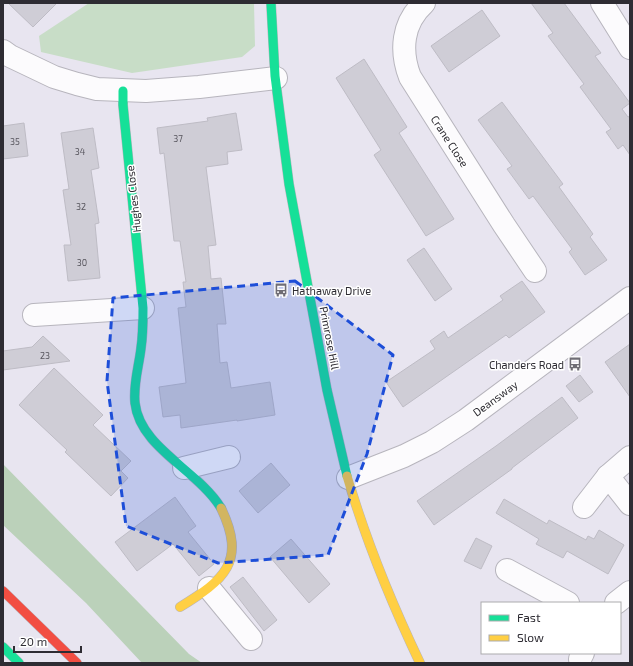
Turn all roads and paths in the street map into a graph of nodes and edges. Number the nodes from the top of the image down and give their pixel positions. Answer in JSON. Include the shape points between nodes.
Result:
{"nodes":[{"id":1,"x":271,"y":3,"type":"edge"},
{"id":2,"x":424,"y":3,"type":"edge"},
{"id":3,"x":602,"y":3,"type":"edge"},
{"id":4,"x":630,"y":48,"type":"edge"},
{"id":5,"x":3,"y":51,"type":"edge"},
{"id":6,"x":276,"y":78,"type":"junction"},
{"id":7,"x":123,"y":91,"type":"junction"},
{"id":8,"x":536,"y":271,"type":"dead end"},
{"id":9,"x":630,"y":298,"type":"edge"},
{"id":10,"x":143,"y":308,"type":"junction"},
{"id":11,"x":34,"y":315,"type":"dead end"},
{"id":12,"x":228,"y":457,"type":"dead end"},
{"id":13,"x":630,"y":457,"type":"edge"},
{"id":14,"x":184,"y":468,"type":"junction"},
{"id":15,"x":608,"y":476,"type":"junction"},
{"id":16,"x":348,"y":478,"type":"junction"},
{"id":17,"x":630,"y":504,"type":"edge"},
{"id":18,"x":584,"y":507,"type":"dead end"},
{"id":19,"x":507,"y":570,"type":"dead end"},
{"id":20,"x":209,"y":588,"type":"junction"},
{"id":21,"x":3,"y":591,"type":"edge"},
{"id":22,"x":630,"y":592,"type":"edge"},
{"id":23,"x":566,"y":602,"type":"edge"},
{"id":24,"x":617,"y":602,"type":"edge"},
{"id":25,"x":180,"y":607,"type":"dead end"},
{"id":26,"x":251,"y":639,"type":"dead end"},
{"id":27,"x":3,"y":647,"type":"edge"},
{"id":28,"x":19,"y":663,"type":"edge"},
{"id":29,"x":77,"y":663,"type":"edge"},
{"id":30,"x":420,"y":663,"type":"edge"}],
"edges":[{"from":1,"to":6,"type":"main road","name":"Primrose Hill"},
{"from":2,"to":8,"type":"street","name":"Crane Close","via":[[410,19],[405,34],[404,53],[410,77]]},
{"from":3,"to":4,"type":"street"},
{"from":5,"to":7,"type":"street","via":[[54,77],[97,89]]},
{"from":6,"to":7,"type":"street","via":[[200,87]]},
{"from":6,"to":16,"type":"main road","name":"Primrose Hill","via":[[296,228],[332,417]]},
{"from":7,"to":10,"type":"main road","name":"Hughes Close"},
{"from":9,"to":16,"type":"street","name":"Deansway","via":[[432,442]]},
{"from":10,"to":11,"type":"street"},
{"from":10,"to":14,"type":"main road","name":"Hughes Close","via":[[134,399],[136,411],[145,432]]},
{"from":12,"to":14,"type":"street"},
{"from":13,"to":15,"type":"street"},
{"from":14,"to":20,"type":"main road","name":"Hughes Close","via":[[215,500],[229,528],[232,547],[229,563],[226,571]]},
{"from":15,"to":17,"type":"street"},
{"from":15,"to":18,"type":"street"},
{"from":16,"to":30,"type":"main road","name":"Primrose Hill","via":[[384,583]]},
{"from":19,"to":23,"type":"street"},
{"from":20,"to":25,"type":"main road","name":"Hughes Close"},
{"from":20,"to":26,"type":"street"},
{"from":21,"to":29,"type":"main road"},
{"from":22,"to":24,"type":"street"},
{"from":27,"to":28,"type":"main road"}]}
